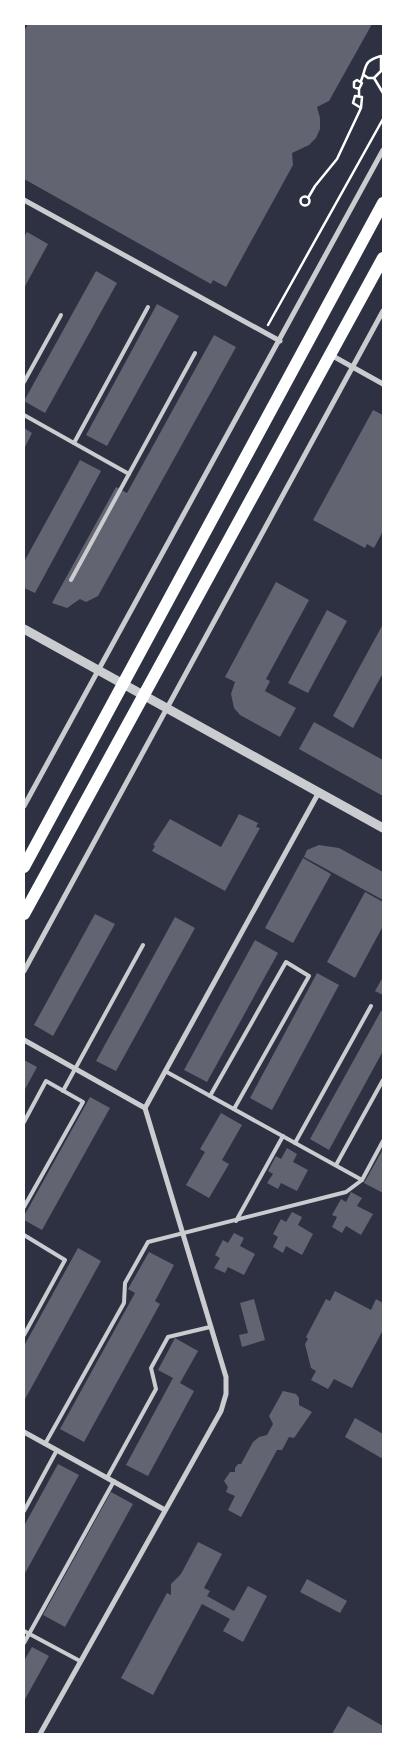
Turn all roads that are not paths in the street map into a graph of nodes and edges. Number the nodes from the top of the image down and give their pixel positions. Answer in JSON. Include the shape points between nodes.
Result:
{"nodes":[{"id":1,"x":383,"y":150,"type":"edge"},
{"id":2,"x":24,"y":200,"type":"edge"},
{"id":3,"x":383,"y":203,"type":"edge"},
{"id":4,"x":383,"y":258,"type":"edge"},
{"id":5,"x":148,"y":307,"type":"dead end"},
{"id":6,"x":383,"y":311,"type":"edge"},
{"id":7,"x":61,"y":315,"type":"dead end"},
{"id":8,"x":280,"y":340,"type":"junction"},
{"id":9,"x":195,"y":353,"type":"dead end"},
{"id":10,"x":330,"y":355,"type":"junction"},
{"id":11,"x":353,"y":367,"type":"junction"},
{"id":12,"x":24,"y":382,"type":"edge"},
{"id":13,"x":383,"y":384,"type":"edge"},
{"id":14,"x":24,"y":415,"type":"edge"},
{"id":15,"x":74,"y":443,"type":"junction"},
{"id":16,"x":129,"y":474,"type":"junction"},
{"id":17,"x":71,"y":580,"type":"dead end"},
{"id":18,"x":24,"y":629,"type":"edge"},
{"id":19,"x":98,"y":669,"type":"junction"},
{"id":20,"x":124,"y":684,"type":"junction"},
{"id":21,"x":145,"y":695,"type":"junction"},
{"id":22,"x":167,"y":708,"type":"junction"},
{"id":23,"x":319,"y":792,"type":"junction"},
{"id":24,"x":24,"y":806,"type":"edge"},
{"id":25,"x":383,"y":828,"type":"edge"},
{"id":26,"x":24,"y":867,"type":"edge"},
{"id":27,"x":24,"y":914,"type":"edge"},
{"id":28,"x":144,"y":945,"type":"dead end"},
{"id":29,"x":24,"y":971,"type":"edge"},
{"id":30,"x":370,"y":1006,"type":"dead end"},
{"id":31,"x":24,"y":1040,"type":"edge"},
{"id":32,"x":75,"y":1069,"type":"junction"},
{"id":33,"x":165,"y":1071,"type":"junction"},
{"id":34,"x":383,"y":1080,"type":"edge"},
{"id":35,"x":63,"y":1091,"type":"junction"},
{"id":36,"x":210,"y":1096,"type":"junction"},
{"id":37,"x":145,"y":1108,"type":"junction"},
{"id":38,"x":234,"y":1109,"type":"junction"},
{"id":39,"x":24,"y":1122,"type":"edge"},
{"id":40,"x":282,"y":1136,"type":"junction"},
{"id":41,"x":383,"y":1142,"type":"edge"},
{"id":42,"x":294,"y":1143,"type":"junction"},
{"id":43,"x":336,"y":1165,"type":"junction"},
{"id":44,"x":362,"y":1180,"type":"junction"},
{"id":45,"x":24,"y":1207,"type":"edge"},
{"id":46,"x":236,"y":1221,"type":"junction"},
{"id":47,"x":24,"y":1234,"type":"edge"},
{"id":48,"x":182,"y":1234,"type":"junction"},
{"id":49,"x":210,"y":1327,"type":"junction"},
{"id":50,"x":24,"y":1335,"type":"edge"},
{"id":51,"x":24,"y":1432,"type":"edge"},
{"id":52,"x":45,"y":1444,"type":"junction"},
{"id":53,"x":58,"y":1450,"type":"junction"},
{"id":54,"x":107,"y":1478,"type":"junction"},
{"id":55,"x":114,"y":1482,"type":"junction"},
{"id":56,"x":165,"y":1510,"type":"junction"},
{"id":57,"x":24,"y":1511,"type":"edge"},
{"id":58,"x":24,"y":1631,"type":"edge"},
{"id":59,"x":29,"y":1634,"type":"junction"},
{"id":60,"x":24,"y":1643,"type":"edge"},
{"id":61,"x":80,"y":1661,"type":"junction"},
{"id":62,"x":40,"y":1734,"type":"edge"}],
"edges":[{"from":1,"to":8,"type":"street"},
{"from":2,"to":8,"type":"street"},
{"from":3,"to":20,"type":"main road"},
{"from":4,"to":10,"type":"main road"},
{"from":5,"to":15,"type":"lane"},
{"from":6,"to":11,"type":"street"},
{"from":7,"to":12,"type":"lane"},
{"from":8,"to":19,"type":"street"},
{"from":9,"to":16,"type":"lane"},
{"from":10,"to":11,"type":"street"},
{"from":10,"to":21,"type":"main road"},
{"from":11,"to":13,"type":"street"},
{"from":11,"to":22,"type":"street"},
{"from":14,"to":15,"type":"lane"},
{"from":15,"to":16,"type":"lane"},
{"from":16,"to":17,"type":"lane"},
{"from":18,"to":19,"type":"street"},
{"from":19,"to":20,"type":"street"},
{"from":19,"to":24,"type":"street"},
{"from":20,"to":21,"type":"street"},
{"from":20,"to":26,"type":"main road"},
{"from":21,"to":22,"type":"street"},
{"from":21,"to":27,"type":"main road"},
{"from":22,"to":23,"type":"street"},
{"from":22,"to":29,"type":"street"},
{"from":23,"to":25,"type":"street"},
{"from":23,"to":33,"type":"street"},
{"from":28,"to":32,"type":"lane"},
{"from":30,"to":42,"type":"lane"},
{"from":31,"to":32,"type":"street"},
{"from":32,"to":35,"type":"lane"},
{"from":32,"to":37,"type":"street"},
{"from":33,"to":36,"type":"lane"},
{"from":33,"to":37,"type":"street"},
{"from":34,"to":43,"type":"lane"},
{"from":35,"to":39,"type":"lane","via":[[46,1081]]},
{"from":35,"to":45,"type":"lane","via":[[83,1102]]},
{"from":36,"to":38,"type":"lane"},
{"from":36,"to":38,"type":"lane","via":[[286,962],[309,976]]},
{"from":37,"to":48,"type":"street"},
{"from":38,"to":40,"type":"lane"},
{"from":40,"to":42,"type":"lane"},
{"from":40,"to":46,"type":"lane"},
{"from":41,"to":44,"type":"lane"},
{"from":42,"to":43,"type":"lane"},
{"from":43,"to":44,"type":"lane"},
{"from":44,"to":46,"type":"lane","via":[[346,1192]]},
{"from":46,"to":48,"type":"lane"},
{"from":47,"to":50,"type":"lane","via":[[66,1260]]},
{"from":48,"to":49,"type":"street"},
{"from":48,"to":52,"type":"lane","via":[[148,1242],[125,1283],[124,1303]]},
{"from":49,"to":54,"type":"lane","via":[[168,1337],[151,1368],[156,1389]]},
{"from":49,"to":56,"type":"street","via":[[226,1377],[222,1412]]},
{"from":51,"to":52,"type":"street"},
{"from":52,"to":53,"type":"street"},
{"from":53,"to":54,"type":"street"},
{"from":53,"to":57,"type":"lane"},
{"from":54,"to":55,"type":"street"},
{"from":55,"to":56,"type":"street"},
{"from":55,"to":59,"type":"lane"},
{"from":56,"to":61,"type":"street"},
{"from":58,"to":59,"type":"lane"},
{"from":59,"to":60,"type":"lane"},
{"from":59,"to":61,"type":"lane"},
{"from":61,"to":62,"type":"street"}]}
